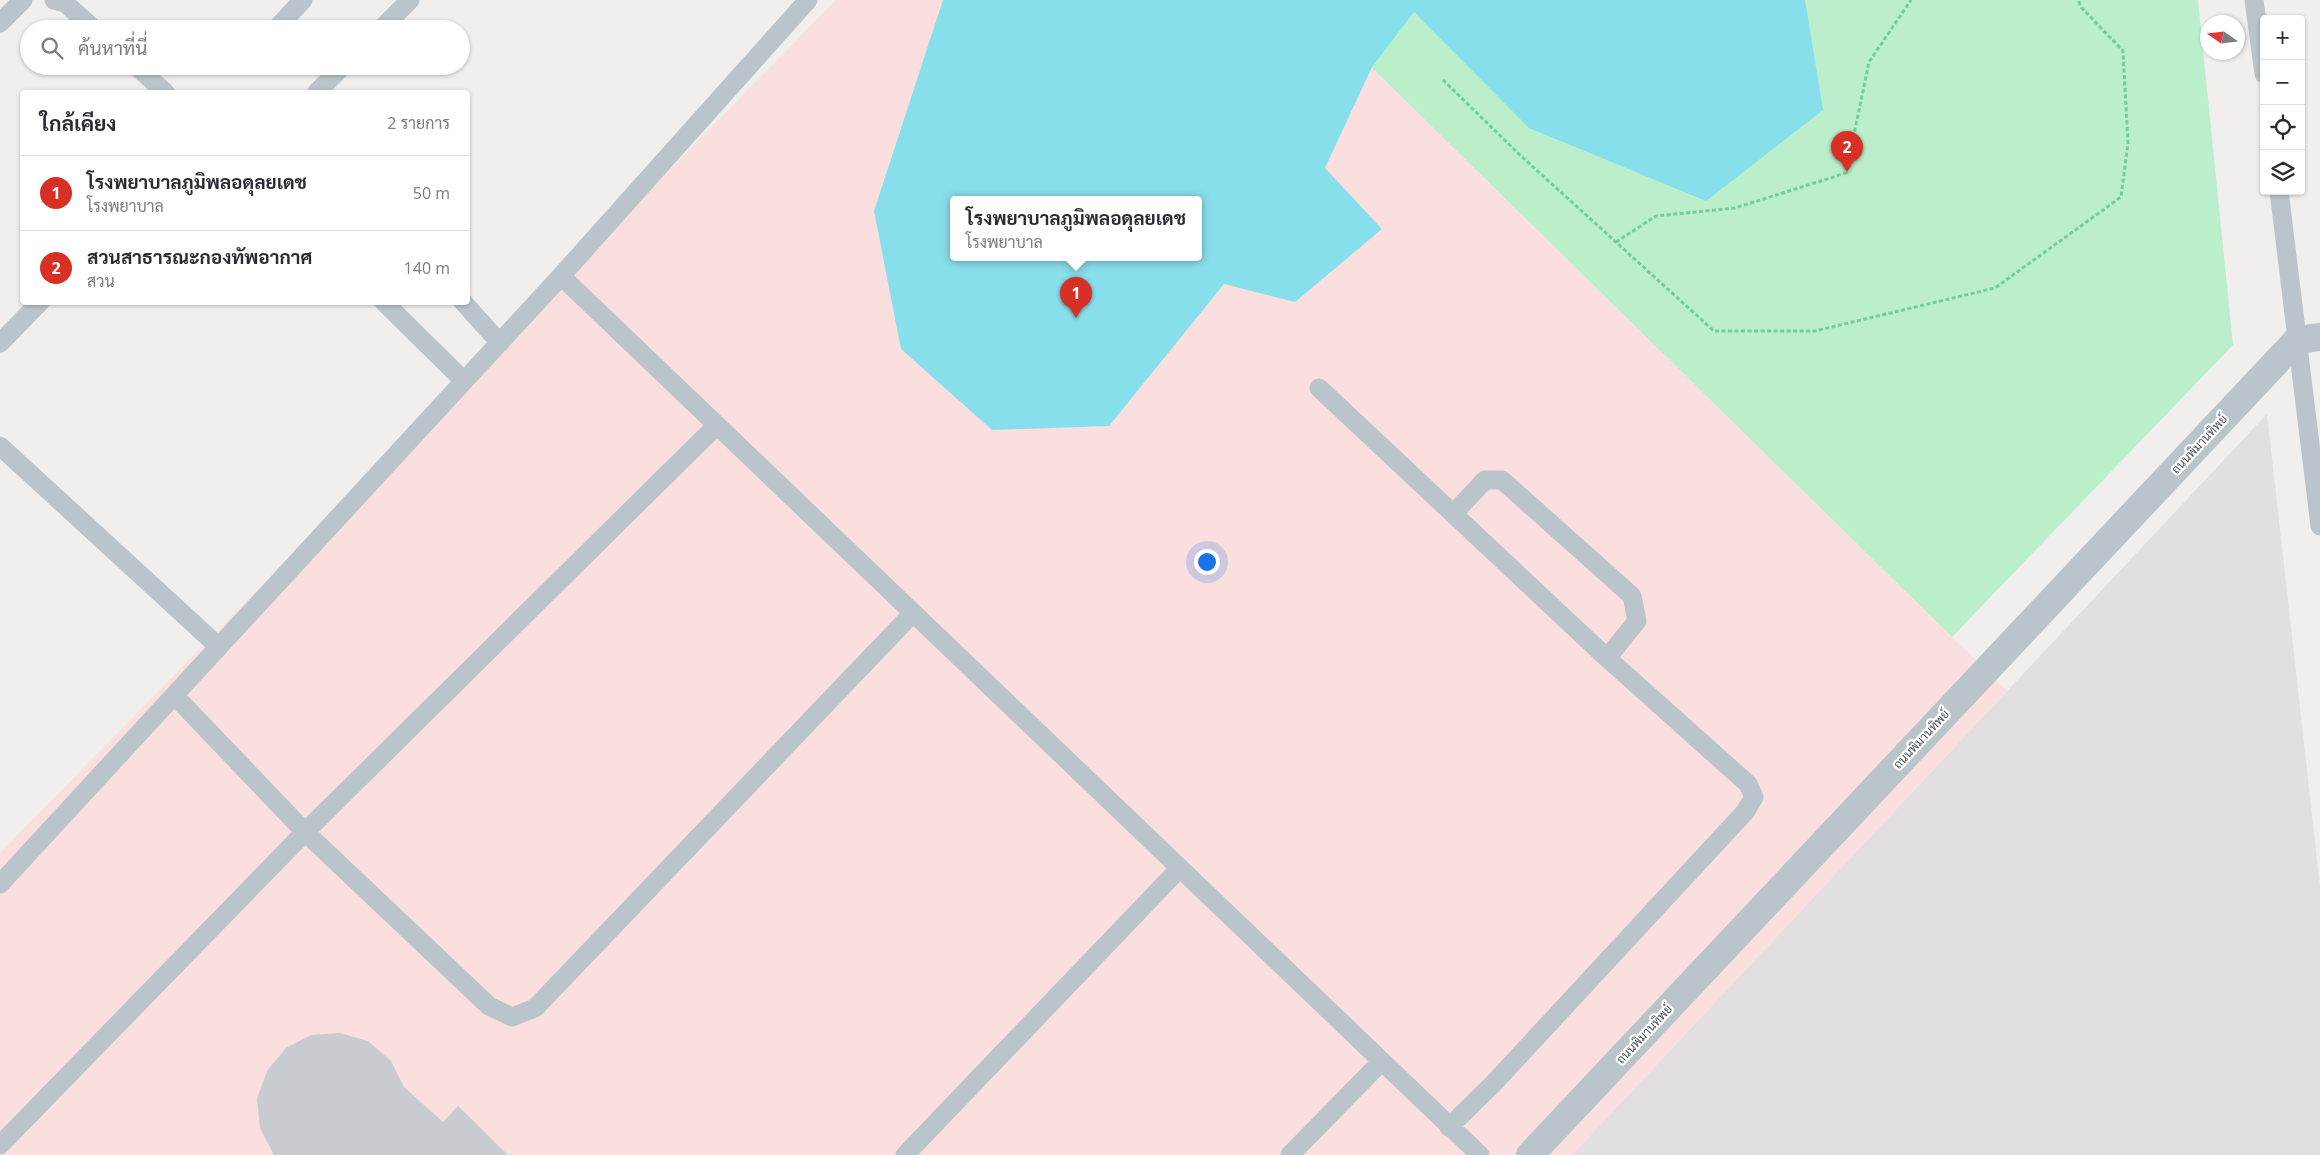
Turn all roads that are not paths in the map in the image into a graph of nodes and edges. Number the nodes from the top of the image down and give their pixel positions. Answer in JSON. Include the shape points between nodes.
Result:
{"nodes":[{"id":1,"x":24,"y":0,"type":"edge"},
{"id":2,"x":54,"y":0,"type":"edge"},
{"id":3,"x":303,"y":0,"type":"edge"},
{"id":4,"x":410,"y":0,"type":"edge"},
{"id":5,"x":808,"y":0,"type":"edge"},
{"id":6,"x":2254,"y":0,"type":"edge"},
{"id":7,"x":84,"y":20,"type":"edge"},
{"id":8,"x":284,"y":20,"type":"edge"},
{"id":9,"x":390,"y":20,"type":"edge"},
{"id":10,"x":0,"y":23,"type":"edge"},
{"id":11,"x":2262,"y":60,"type":"edge"},
{"id":12,"x":146,"y":75,"type":"edge"},
{"id":13,"x":334,"y":75,"type":"edge"},
{"id":14,"x":163,"y":90,"type":"edge"},
{"id":15,"x":319,"y":90,"type":"edge"},
{"id":16,"x":2279,"y":195,"type":"edge"},
{"id":17,"x":561,"y":276,"type":"junction"},
{"id":18,"x":37,"y":305,"type":"edge"},
{"id":19,"x":387,"y":305,"type":"edge"},
{"id":20,"x":466,"y":305,"type":"edge"},
{"id":21,"x":2309,"y":339,"type":"edge"},
{"id":22,"x":0,"y":343,"type":"edge"},
{"id":23,"x":500,"y":343,"type":"junction"},
{"id":24,"x":464,"y":381,"type":"junction"},
{"id":25,"x":1319,"y":388,"type":"dead end"},
{"id":26,"x":717,"y":425,"type":"junction"},
{"id":27,"x":0,"y":446,"type":"edge"},
{"id":28,"x":1453,"y":514,"type":"junction"},
{"id":29,"x":2320,"y":526,"type":"edge"},
{"id":30,"x":913,"y":613,"type":"junction"},
{"id":31,"x":219,"y":647,"type":"junction"},
{"id":32,"x":1607,"y":658,"type":"junction"},
{"id":33,"x":174,"y":695,"type":"junction"},
{"id":34,"x":305,"y":832,"type":"junction"},
{"id":35,"x":1180,"y":868,"type":"junction"},
{"id":36,"x":0,"y":884,"type":"edge"},
{"id":37,"x":1382,"y":1061,"type":"junction"},
{"id":38,"x":1449,"y":1127,"type":"junction"},
{"id":39,"x":0,"y":1146,"type":"edge"},
{"id":40,"x":904,"y":1155,"type":"edge"},
{"id":41,"x":1290,"y":1155,"type":"edge"},
{"id":42,"x":1480,"y":1155,"type":"edge"},
{"id":43,"x":1530,"y":1155,"type":"edge"}],
"edges":[{"from":1,"to":10,"type":"lane"},
{"from":2,"to":7,"type":"lane","via":[[66,3]]},
{"from":3,"to":8,"type":"lane"},
{"from":4,"to":9,"type":"lane"},
{"from":5,"to":17,"type":"lane"},
{"from":6,"to":11,"type":"lane"},
{"from":12,"to":14,"type":"lane"},
{"from":13,"to":15,"type":"lane"},
{"from":16,"to":21,"type":"lane"},
{"from":17,"to":23,"type":"lane"},
{"from":17,"to":26,"type":"lane"},
{"from":18,"to":22,"type":"lane"},
{"from":19,"to":24,"type":"lane"},
{"from":20,"to":23,"type":"lane"},
{"from":21,"to":29,"type":"lane"},
{"from":21,"to":43,"type":"street","name":"ถนนพิมานทิพย์"},
{"from":23,"to":24,"type":"lane"},
{"from":24,"to":31,"type":"lane"},
{"from":25,"to":28,"type":"lane"},
{"from":26,"to":30,"type":"lane"},
{"from":26,"to":34,"type":"lane"},
{"from":27,"to":31,"type":"lane"},
{"from":28,"to":32,"type":"lane"},
{"from":28,"to":32,"type":"lane","via":[[1485,480],[1502,480],[1632,596],[1637,622]]},
{"from":30,"to":34,"type":"lane","via":[[535,1008],[512,1017],[488,1006]]},
{"from":30,"to":35,"type":"lane"},
{"from":31,"to":33,"type":"lane"},
{"from":32,"to":38,"type":"lane","via":[[1748,784],[1754,796],[1746,812],[1493,1084]]},
{"from":33,"to":34,"type":"lane"},
{"from":33,"to":36,"type":"lane"},
{"from":34,"to":39,"type":"lane"},
{"from":35,"to":37,"type":"lane"},
{"from":35,"to":40,"type":"lane"},
{"from":37,"to":38,"type":"lane"},
{"from":37,"to":41,"type":"lane"},
{"from":38,"to":42,"type":"lane"}]}
